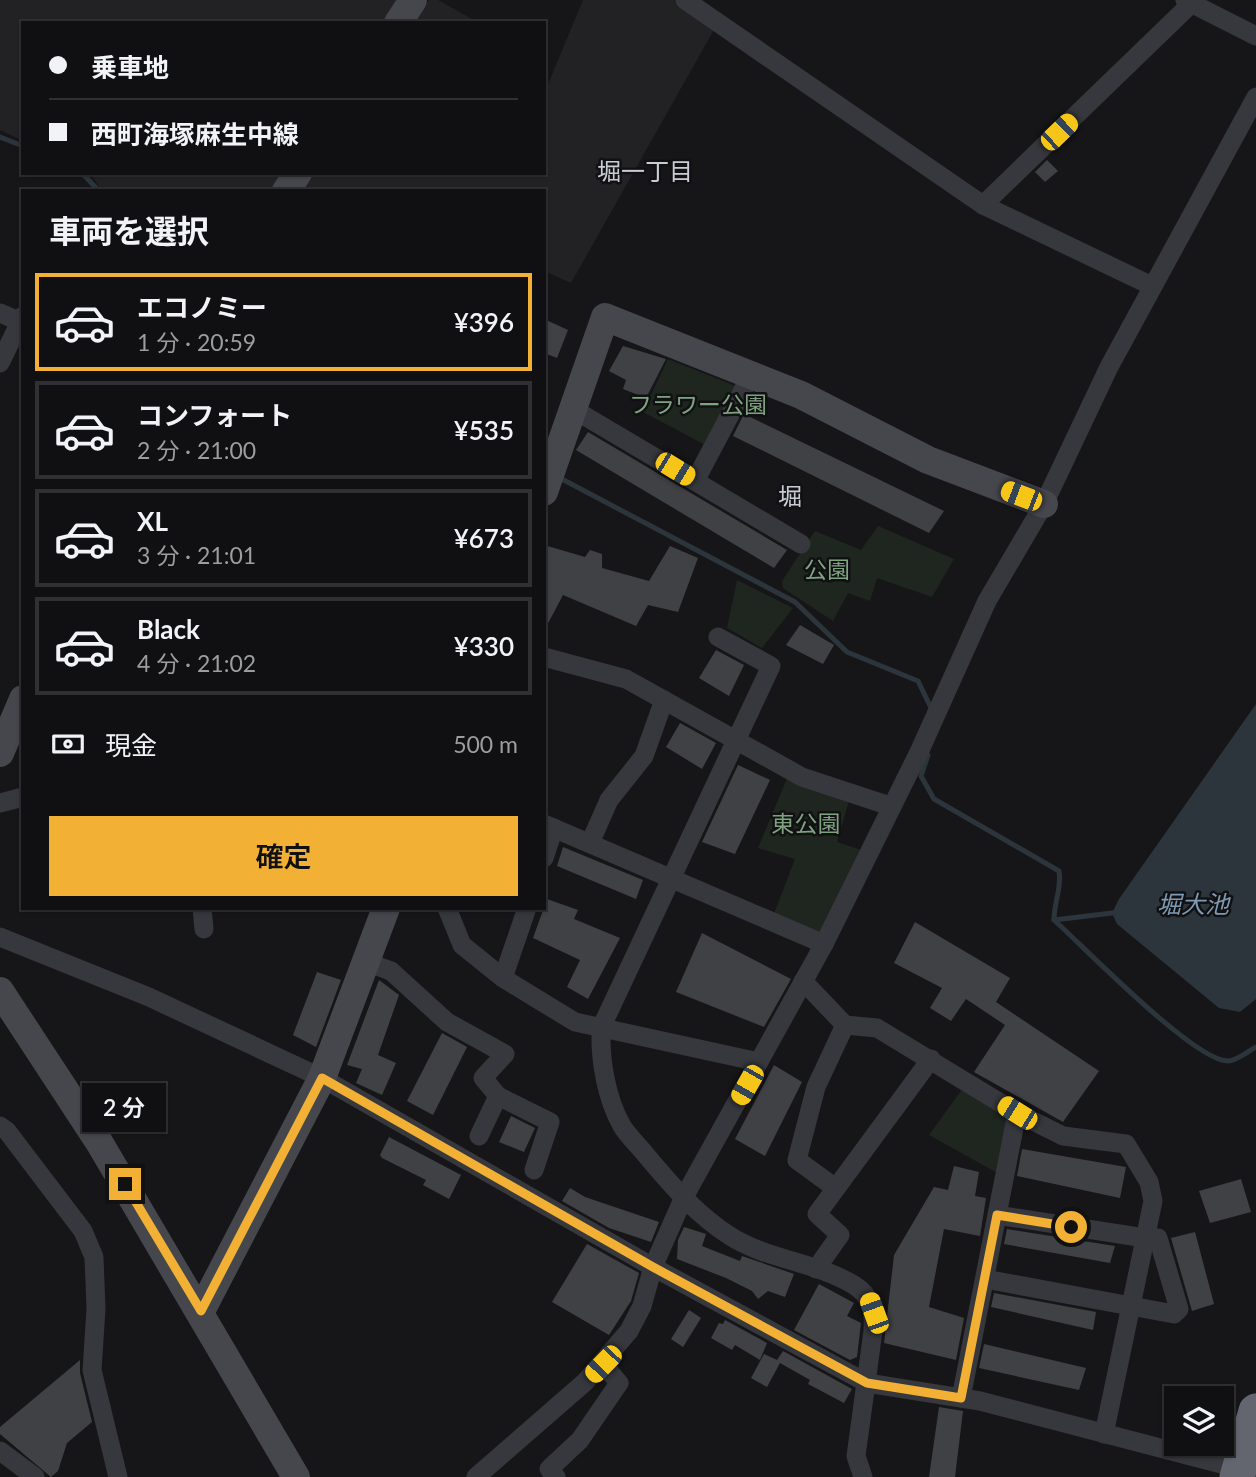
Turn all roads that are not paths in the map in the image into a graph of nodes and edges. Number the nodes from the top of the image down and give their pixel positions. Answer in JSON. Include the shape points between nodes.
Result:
{"nodes":[{"id":1,"x":413,"y":0,"type":"edge"},
{"id":2,"x":685,"y":0,"type":"edge"},
{"id":3,"x":1191,"y":1,"type":"edge"},
{"id":4,"x":399,"y":21,"type":"edge"},
{"id":5,"x":1256,"y":36,"type":"edge"},
{"id":6,"x":1256,"y":97,"type":"edge"},
{"id":7,"x":983,"y":205,"type":"junction"},
{"id":8,"x":1152,"y":286,"type":"junction"},
{"id":9,"x":0,"y":313,"type":"edge"},
{"id":10,"x":21,"y":320,"type":"edge"},
{"id":11,"x":21,"y":322,"type":"edge"},
{"id":12,"x":0,"y":363,"type":"edge"},
{"id":13,"x":751,"y":375,"type":"junction"},
{"id":14,"x":573,"y":409,"type":"junction"},
{"id":15,"x":695,"y":481,"type":"junction"},
{"id":16,"x":546,"y":486,"type":"edge"},
{"id":17,"x":1044,"y":505,"type":"junction"},
{"id":18,"x":801,"y":544,"type":"dead end"},
{"id":19,"x":718,"y":637,"type":"dead end"},
{"id":20,"x":546,"y":658,"type":"edge"},
{"id":21,"x":664,"y":700,"type":"junction"},
{"id":22,"x":21,"y":704,"type":"edge"},
{"id":23,"x":736,"y":741,"type":"junction"},
{"id":24,"x":0,"y":753,"type":"edge"},
{"id":25,"x":21,"y":798,"type":"edge"},
{"id":26,"x":0,"y":803,"type":"edge"},
{"id":27,"x":890,"y":806,"type":"junction"},
{"id":28,"x":549,"y":826,"type":"edge"},
{"id":29,"x":590,"y":843,"type":"junction"},
{"id":30,"x":546,"y":845,"type":"edge"},
{"id":31,"x":673,"y":877,"type":"junction"},
{"id":32,"x":202,"y":910,"type":"edge"},
{"id":33,"x":385,"y":910,"type":"edge"},
{"id":34,"x":448,"y":910,"type":"edge"},
{"id":35,"x":526,"y":910,"type":"edge"},
{"id":36,"x":204,"y":929,"type":"dead end"},
{"id":37,"x":0,"y":937,"type":"edge"},
{"id":38,"x":824,"y":944,"type":"junction"},
{"id":39,"x":366,"y":962,"type":"junction"},
{"id":40,"x":503,"y":978,"type":"junction"},
{"id":41,"x":803,"y":981,"type":"junction"},
{"id":42,"x":0,"y":991,"type":"edge"},
{"id":43,"x":845,"y":1025,"type":"junction"},
{"id":44,"x":601,"y":1028,"type":"junction"},
{"id":45,"x":931,"y":1059,"type":"junction"},
{"id":46,"x":759,"y":1062,"type":"junction"},
{"id":47,"x":322,"y":1078,"type":"junction"},
{"id":48,"x":498,"y":1096,"type":"junction"},
{"id":49,"x":1017,"y":1113,"type":"junction"},
{"id":50,"x":0,"y":1126,"type":"edge"},
{"id":51,"x":479,"y":1136,"type":"dead end"},
{"id":52,"x":534,"y":1170,"type":"dead end"},
{"id":53,"x":834,"y":1187,"type":"junction"},
{"id":54,"x":683,"y":1199,"type":"junction"},
{"id":55,"x":997,"y":1215,"type":"junction"},
{"id":56,"x":1145,"y":1238,"type":"junction"},
{"id":57,"x":653,"y":1267,"type":"junction"},
{"id":58,"x":816,"y":1269,"type":"junction"},
{"id":59,"x":985,"y":1279,"type":"junction"},
{"id":60,"x":1131,"y":1307,"type":"junction"},
{"id":61,"x":201,"y":1311,"type":"junction"},
{"id":62,"x":603,"y":1364,"type":"junction"},
{"id":63,"x":867,"y":1383,"type":"junction"},
{"id":64,"x":961,"y":1398,"type":"junction"},
{"id":65,"x":1256,"y":1411,"type":"edge"},
{"id":66,"x":1104,"y":1434,"type":"junction"},
{"id":67,"x":1,"y":1452,"type":"edge"},
{"id":68,"x":1244,"y":1473,"type":"edge"},
{"id":69,"x":35,"y":1477,"type":"edge"},
{"id":70,"x":118,"y":1477,"type":"edge"},
{"id":71,"x":296,"y":1477,"type":"edge"},
{"id":72,"x":476,"y":1477,"type":"edge"},
{"id":73,"x":556,"y":1477,"type":"edge"},
{"id":74,"x":863,"y":1477,"type":"edge"}],
"edges":[{"from":1,"to":4,"type":"street"},
{"from":2,"to":7,"type":"street"},
{"from":3,"to":5,"type":"street"},
{"from":3,"to":7,"type":"street"},
{"from":6,"to":8,"type":"street"},
{"from":7,"to":8,"type":"street"},
{"from":8,"to":17,"type":"street"},
{"from":9,"to":10,"type":"street"},
{"from":11,"to":12,"type":"street"},
{"from":13,"to":14,"type":"street","via":[[605,317]]},
{"from":13,"to":15,"type":"street"},
{"from":13,"to":17,"type":"street","via":[[928,460]]},
{"from":14,"to":15,"type":"street"},
{"from":14,"to":16,"type":"street"},
{"from":15,"to":18,"type":"street"},
{"from":17,"to":27,"type":"street","via":[[987,601]]},
{"from":19,"to":23,"type":"street","via":[[771,666]]},
{"from":20,"to":21,"type":"street","via":[[626,679]]},
{"from":21,"to":23,"type":"street"},
{"from":21,"to":29,"type":"street","via":[[644,756],[609,800]]},
{"from":22,"to":24,"type":"street"},
{"from":23,"to":27,"type":"street","via":[[802,777]]},
{"from":23,"to":31,"type":"street"},
{"from":25,"to":26,"type":"street"},
{"from":27,"to":38,"type":"street"},
{"from":28,"to":29,"type":"street"},
{"from":28,"to":30,"type":"street"},
{"from":29,"to":31,"type":"street"},
{"from":31,"to":38,"type":"street"},
{"from":31,"to":44,"type":"street"},
{"from":32,"to":36,"type":"street"},
{"from":33,"to":39,"type":"street"},
{"from":34,"to":40,"type":"street","via":[[463,945]]},
{"from":35,"to":40,"type":"street"},
{"from":37,"to":47,"type":"street","via":[[149,997]]},
{"from":38,"to":41,"type":"street"},
{"from":39,"to":47,"type":"street"},
{"from":39,"to":48,"type":"street","via":[[391,971],[447,1022],[505,1054],[483,1078]]},
{"from":40,"to":44,"type":"street","via":[[576,1022]]},
{"from":41,"to":43,"type":"street"},
{"from":41,"to":46,"type":"street"},
{"from":42,"to":61,"type":"street","via":[[99,1142]]},
{"from":43,"to":45,"type":"street","via":[[877,1028]]},
{"from":43,"to":53,"type":"street","via":[[816,1087],[797,1160]]},
{"from":44,"to":46,"type":"street"},
{"from":44,"to":54,"type":"street","via":[[606,1078],[623,1126]]},
{"from":45,"to":49,"type":"street"},
{"from":45,"to":53,"type":"street"},
{"from":46,"to":54,"type":"street"},
{"from":47,"to":57,"type":"street"},
{"from":47,"to":61,"type":"street"},
{"from":48,"to":51,"type":"street"},
{"from":48,"to":52,"type":"street","via":[[550,1122]]},
{"from":49,"to":55,"type":"street"},
{"from":49,"to":56,"type":"street","via":[[1063,1136],[1126,1144],[1149,1182],[1153,1201]]},
{"from":50,"to":70,"type":"street","via":[[83,1231],[94,1257],[92,1370]]},
{"from":53,"to":58,"type":"street","via":[[817,1214],[840,1235]]},
{"from":54,"to":57,"type":"street"},
{"from":54,"to":58,"type":"street","via":[[730,1236],[772,1256]]},
{"from":55,"to":56,"type":"street"},
{"from":55,"to":59,"type":"street"},
{"from":56,"to":60,"type":"street"},
{"from":56,"to":60,"type":"street","via":[[1158,1238],[1179,1309],[1174,1314]]},
{"from":57,"to":62,"type":"street","via":[[642,1307]]},
{"from":57,"to":63,"type":"street"},
{"from":58,"to":63,"type":"street","via":[[855,1286],[869,1298],[874,1313]]},
{"from":59,"to":60,"type":"street"},
{"from":59,"to":64,"type":"street"},
{"from":60,"to":66,"type":"street"},
{"from":61,"to":71,"type":"street"},
{"from":62,"to":72,"type":"street"},
{"from":62,"to":73,"type":"street","via":[[619,1384],[580,1440],[549,1469]]},
{"from":63,"to":64,"type":"street"},
{"from":63,"to":74,"type":"street","via":[[856,1456]]},
{"from":64,"to":66,"type":"street"},
{"from":65,"to":68,"type":"highway"},
{"from":66,"to":68,"type":"street"},
{"from":67,"to":69,"type":"street"}]}
